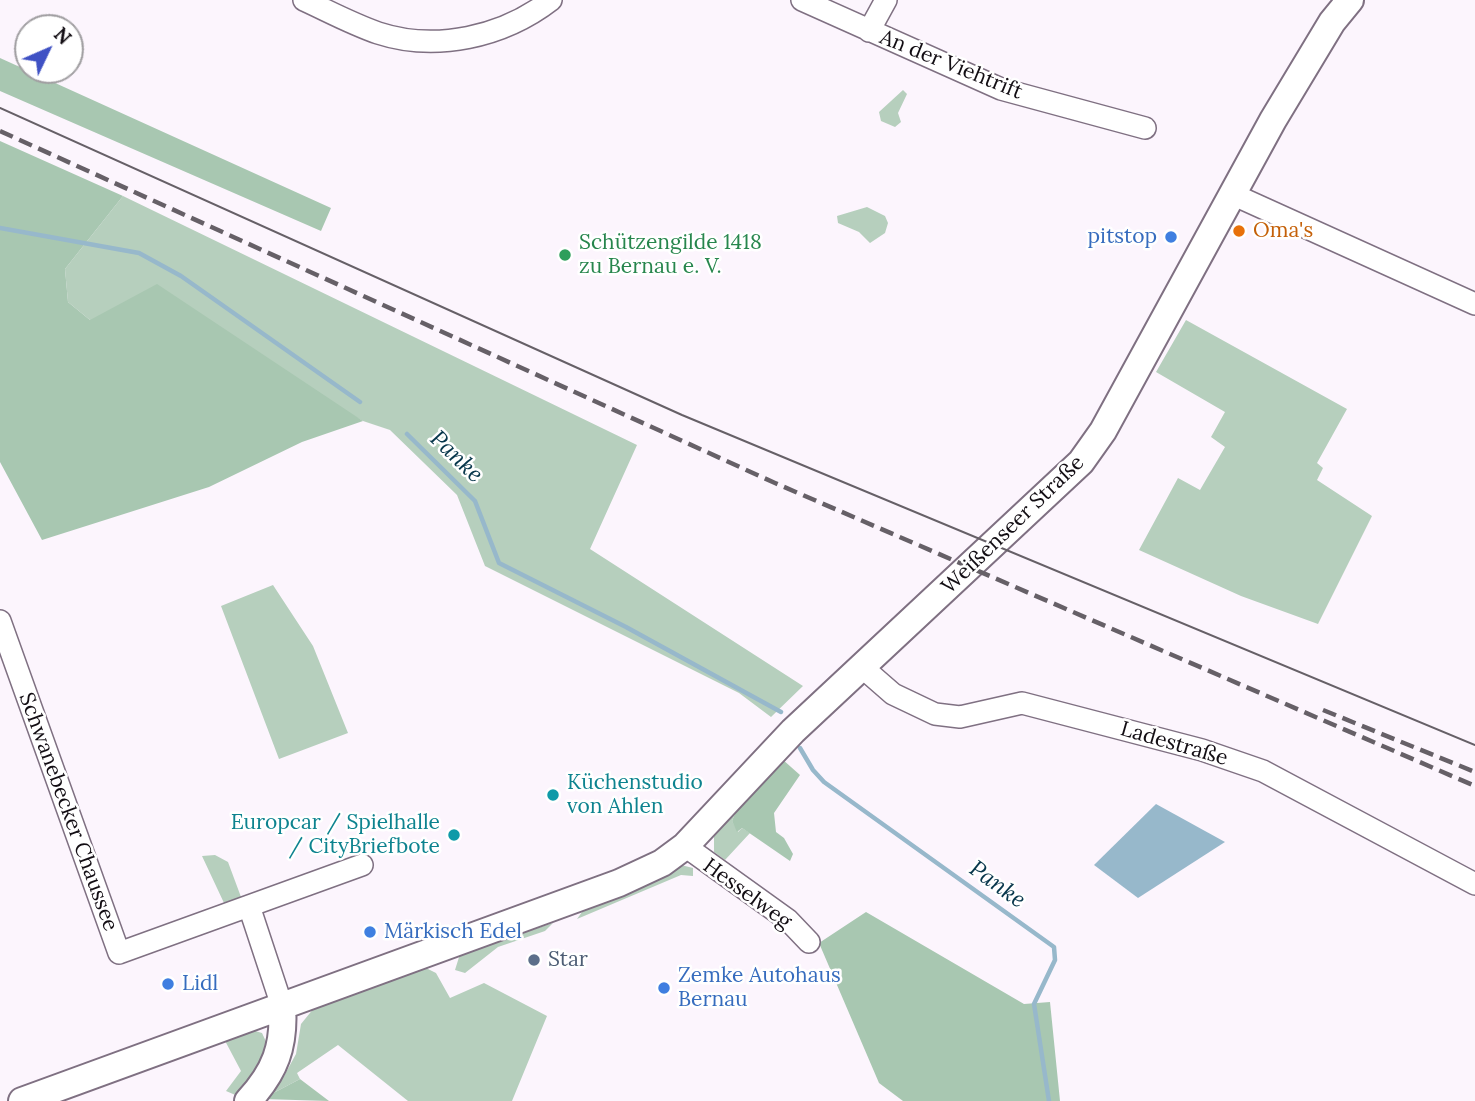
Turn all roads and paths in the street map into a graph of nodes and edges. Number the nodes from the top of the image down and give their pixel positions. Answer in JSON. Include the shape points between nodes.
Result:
{"nodes":[{"id":1,"x":304,"y":0,"type":"edge"},
{"id":2,"x":551,"y":0,"type":"edge"},
{"id":3,"x":802,"y":0,"type":"edge"},
{"id":4,"x":886,"y":0,"type":"edge"},
{"id":5,"x":1350,"y":0,"type":"edge"},
{"id":6,"x":869,"y":31,"type":"junction"},
{"id":7,"x":1145,"y":128,"type":"dead end"},
{"id":8,"x":1232,"y":194,"type":"junction"},
{"id":9,"x":1475,"y":304,"type":"edge"},
{"id":10,"x":0,"y":621,"type":"edge"},
{"id":11,"x":862,"y":667,"type":"junction"},
{"id":12,"x":685,"y":846,"type":"junction"},
{"id":13,"x":362,"y":865,"type":"dead end"},
{"id":14,"x":1475,"y":884,"type":"edge"},
{"id":15,"x":248,"y":906,"type":"junction"},
{"id":16,"x":809,"y":943,"type":"dead end"},
{"id":17,"x":282,"y":1006,"type":"junction"},
{"id":18,"x":22,"y":1101,"type":"edge"},
{"id":19,"x":248,"y":1101,"type":"edge"}],
"edges":[{"from":1,"to":2,"type":"street","via":[[378,33],[419,41],[501,29]]},
{"from":3,"to":6,"type":"street","name":"An der Viehtrift"},
{"from":4,"to":6,"type":"street"},
{"from":5,"to":8,"type":"main road","name":"Weißenseer Straße","via":[[1332,22]]},
{"from":6,"to":7,"type":"street","name":"An der Viehtrift","via":[[1001,89]]},
{"from":8,"to":9,"type":"street"},
{"from":8,"to":11,"type":"main road","name":"Weißenseer Straße","via":[[1092,449]]},
{"from":10,"to":15,"type":"street","name":"Schwanebecker Chaussee","via":[[119,953]]},
{"from":11,"to":12,"type":"main road","name":"Weißenseer Straße","via":[[793,731]]},
{"from":11,"to":14,"type":"street","name":"Ladestraße","via":[[893,694],[934,714],[960,717],[1022,703],[1202,750],[1263,771]]},
{"from":12,"to":16,"type":"street","name":"Hesselweg","via":[[788,920]]},
{"from":12,"to":17,"type":"main road","via":[[662,863],[619,883]]},
{"from":13,"to":15,"type":"street","name":"Schwanebecker Chaussee"},
{"from":15,"to":17,"type":"street"},
{"from":17,"to":18,"type":"main road"},
{"from":17,"to":19,"type":"main road","via":[[284,1031],[278,1059]]}]}
